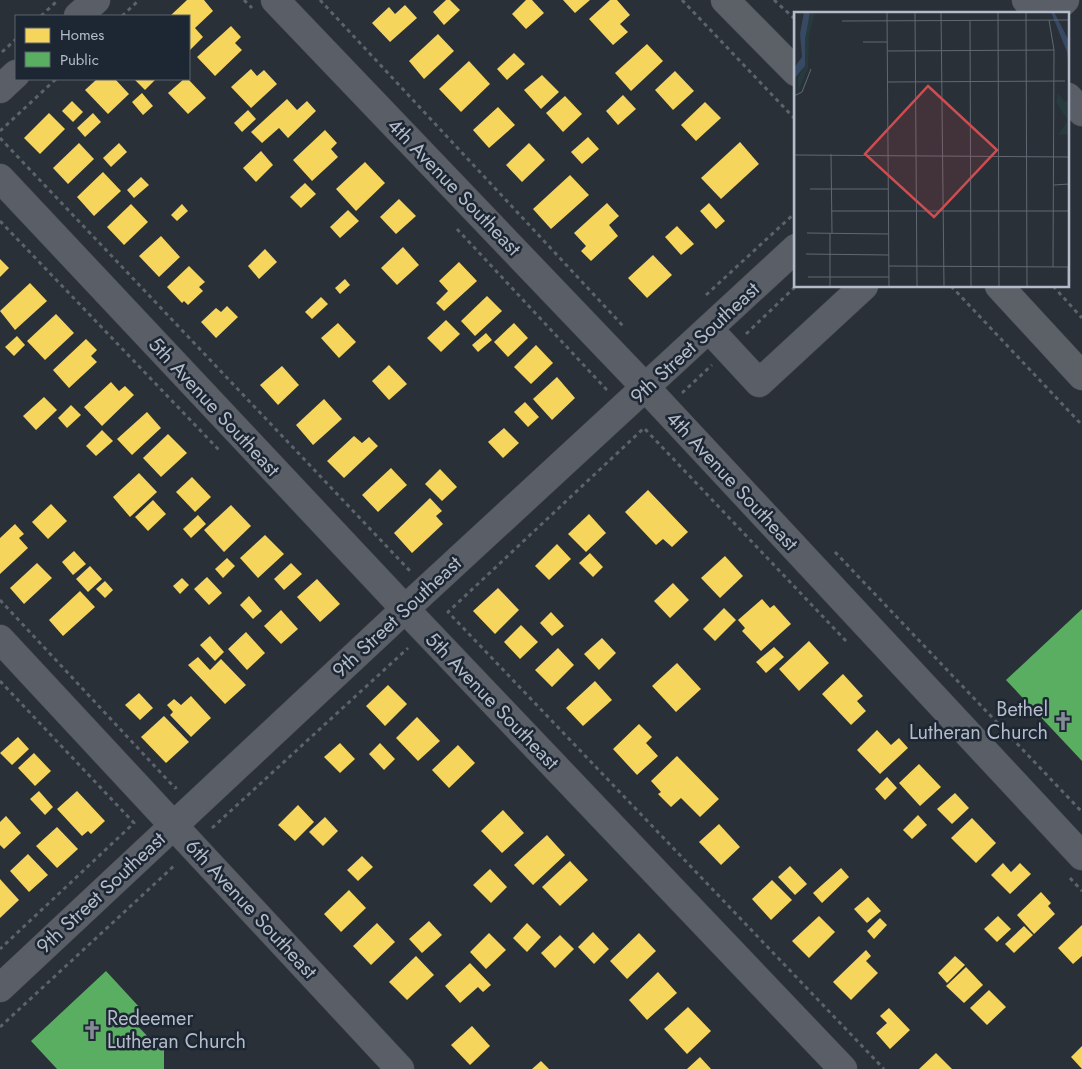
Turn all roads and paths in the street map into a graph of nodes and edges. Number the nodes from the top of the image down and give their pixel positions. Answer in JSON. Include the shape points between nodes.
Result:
{"nodes":[{"id":1,"x":58,"y":0,"type":"edge"},
{"id":2,"x":96,"y":0,"type":"edge"},
{"id":3,"x":139,"y":0,"type":"edge"},
{"id":4,"x":275,"y":0,"type":"edge"},
{"id":5,"x":320,"y":0,"type":"edge"},
{"id":6,"x":682,"y":0,"type":"edge"},
{"id":7,"x":725,"y":0,"type":"edge"},
{"id":8,"x":774,"y":0,"type":"edge"},
{"id":9,"x":1026,"y":0,"type":"edge"},
{"id":10,"x":1065,"y":0,"type":"edge"},
{"id":11,"x":1037,"y":12,"type":"edge"},
{"id":12,"x":1052,"y":12,"type":"edge"},
{"id":13,"x":42,"y":15,"type":"edge"},
{"id":14,"x":79,"y":15,"type":"edge"},
{"id":15,"x":123,"y":15,"type":"edge"},
{"id":16,"x":794,"y":18,"type":"edge"},
{"id":17,"x":15,"y":40,"type":"edge"},
{"id":18,"x":0,"y":54,"type":"edge"},
{"id":19,"x":794,"y":70,"type":"edge"},
{"id":20,"x":15,"y":75,"type":"edge"},
{"id":21,"x":55,"y":80,"type":"edge"},
{"id":22,"x":0,"y":89,"type":"edge"},
{"id":23,"x":1070,"y":100,"type":"edge"},
{"id":24,"x":1082,"y":112,"type":"edge"},
{"id":25,"x":794,"y":118,"type":"edge"},
{"id":26,"x":0,"y":131,"type":"edge"},
{"id":27,"x":0,"y":138,"type":"edge"},
{"id":28,"x":0,"y":178,"type":"edge"},
{"id":29,"x":794,"y":214,"type":"edge"},
{"id":30,"x":0,"y":221,"type":"edge"},
{"id":31,"x":794,"y":250,"type":"edge"},
{"id":32,"x":862,"y":288,"type":"edge"},
{"id":33,"x":953,"y":288,"type":"edge"},
{"id":34,"x":1001,"y":288,"type":"edge"},
{"id":35,"x":1055,"y":288,"type":"edge"},
{"id":36,"x":703,"y":298,"type":"dead end"},
{"id":37,"x":1082,"y":318,"type":"edge"},
{"id":38,"x":626,"y":329,"type":"dead end"},
{"id":39,"x":709,"y":329,"type":"junction"},
{"id":40,"x":1082,"y":376,"type":"edge"},
{"id":41,"x":646,"y":388,"type":"junction"},
{"id":42,"x":1082,"y":425,"type":"edge"},
{"id":43,"x":644,"y":428,"type":"dead end"},
{"id":44,"x":226,"y":457,"type":"dead end"},
{"id":45,"x":411,"y":572,"type":"dead end"},
{"id":46,"x":0,"y":600,"type":"edge"},
{"id":47,"x":404,"y":610,"type":"junction"},
{"id":48,"x":0,"y":639,"type":"edge"},
{"id":49,"x":408,"y":648,"type":"dead end"},
{"id":50,"x":0,"y":681,"type":"edge"},
{"id":51,"x":964,"y":688,"type":"dead end"},
{"id":52,"x":175,"y":788,"type":"dead end"},
{"id":53,"x":1082,"y":812,"type":"edge"},
{"id":54,"x":173,"y":826,"type":"junction"},
{"id":55,"x":212,"y":828,"type":"dead end"},
{"id":56,"x":1082,"y":856,"type":"edge"},
{"id":57,"x":175,"y":866,"type":"dead end"},
{"id":58,"x":0,"y":949,"type":"edge"},
{"id":59,"x":0,"y":988,"type":"edge"},
{"id":60,"x":0,"y":1027,"type":"edge"},
{"id":61,"x":400,"y":1069,"type":"edge"},
{"id":62,"x":843,"y":1069,"type":"edge"},
{"id":63,"x":884,"y":1069,"type":"edge"}],
"edges":[{"from":1,"to":13,"type":"path"},
{"from":2,"to":14,"type":"street"},
{"from":3,"to":15,"type":"path"},
{"from":4,"to":41,"type":"street","name":"4th Avenue Southeast"},
{"from":5,"to":38,"type":"path"},
{"from":6,"to":25,"type":"path"},
{"from":7,"to":19,"type":"main road"},
{"from":8,"to":16,"type":"path"},
{"from":9,"to":11,"type":"street"},
{"from":10,"to":12,"type":"street"},
{"from":17,"to":18,"type":"path"},
{"from":20,"to":22,"type":"street"},
{"from":21,"to":26,"type":"path"},
{"from":23,"to":24,"type":"street"},
{"from":27,"to":45,"type":"path"},
{"from":28,"to":47,"type":"street","name":"5th Avenue Southeast"},
{"from":29,"to":36,"type":"path"},
{"from":30,"to":44,"type":"path"},
{"from":31,"to":39,"type":"street","name":"9th Street Southeast"},
{"from":32,"to":39,"type":"street","via":[[759,384]]},
{"from":33,"to":42,"type":"path"},
{"from":34,"to":40,"type":"main road"},
{"from":35,"to":37,"type":"path"},
{"from":39,"to":41,"type":"street","name":"9th Street Southeast"},
{"from":41,"to":47,"type":"street","name":"9th Street Southeast"},
{"from":41,"to":56,"type":"street","name":"4th Avenue Southeast"},
{"from":43,"to":63,"type":"path","via":[[448,612]]},
{"from":46,"to":52,"type":"path"},
{"from":47,"to":54,"type":"street","name":"9th Street Southeast"},
{"from":47,"to":62,"type":"street","name":"5th Avenue Southeast"},
{"from":48,"to":54,"type":"street","name":"6th Avenue Southeast"},
{"from":49,"to":55,"type":"path"},
{"from":50,"to":58,"type":"path","via":[[134,823]]},
{"from":51,"to":53,"type":"path"},
{"from":54,"to":59,"type":"street","name":"9th Street Southeast"},
{"from":54,"to":61,"type":"street","name":"6th Avenue Southeast"},
{"from":57,"to":60,"type":"path"}]}
